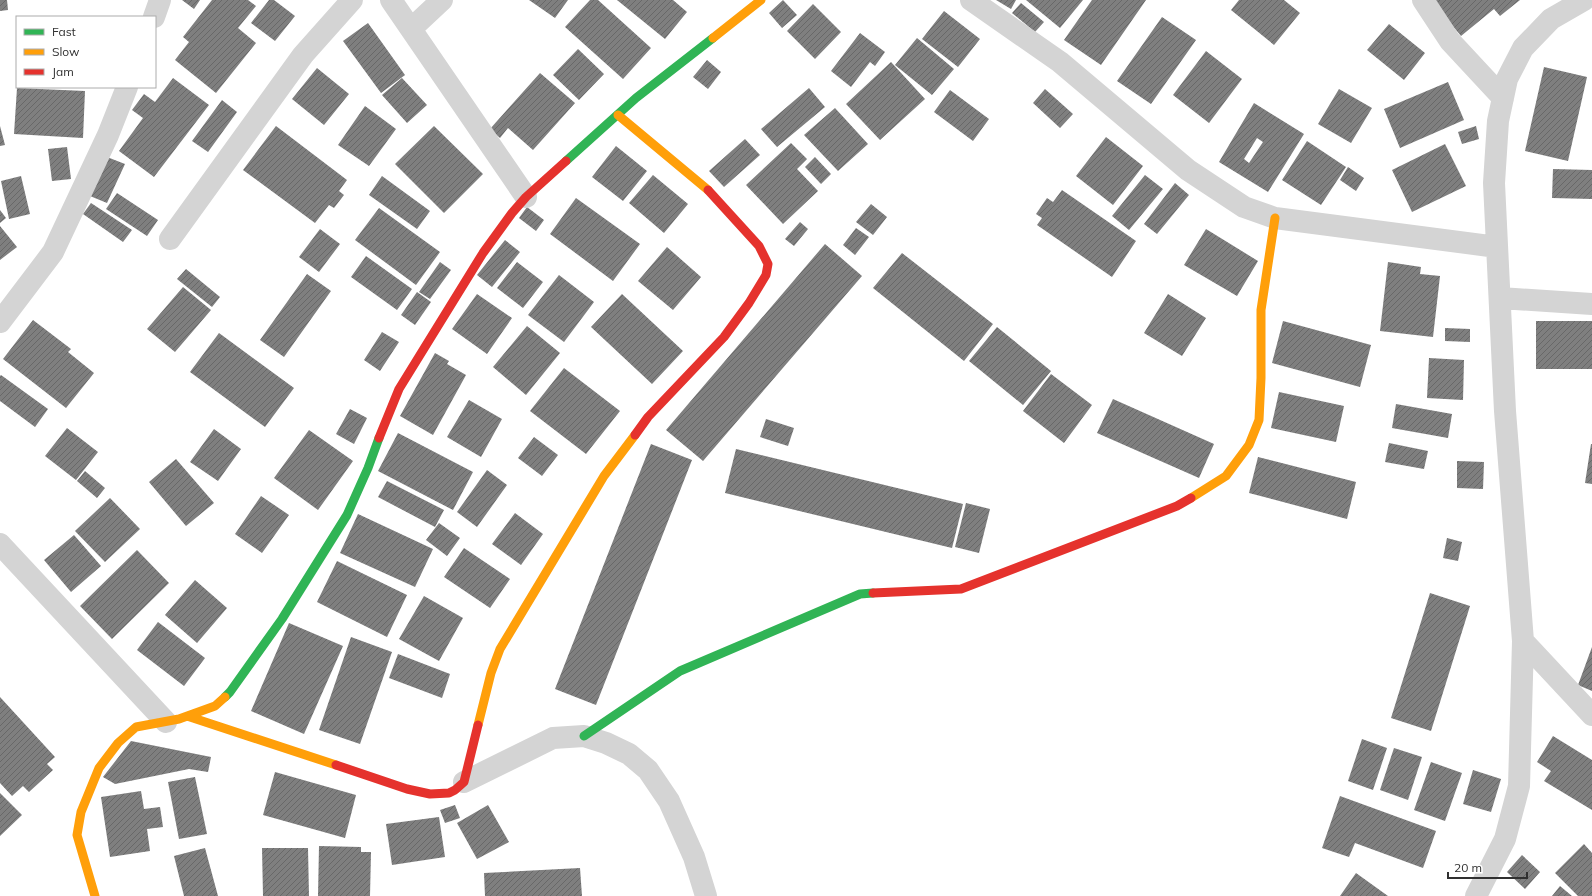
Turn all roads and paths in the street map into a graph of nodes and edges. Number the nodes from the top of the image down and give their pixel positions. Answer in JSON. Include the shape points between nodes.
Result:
{"nodes":[{"id":1,"x":160,"y":0,"type":"edge"},
{"id":2,"x":352,"y":0,"type":"edge"},
{"id":3,"x":391,"y":0,"type":"edge"},
{"id":4,"x":442,"y":0,"type":"edge"},
{"id":5,"x":761,"y":0,"type":"edge"},
{"id":6,"x":971,"y":0,"type":"edge"},
{"id":7,"x":1423,"y":0,"type":"edge"},
{"id":8,"x":1584,"y":0,"type":"edge"},
{"id":9,"x":154,"y":16,"type":"edge"},
{"id":10,"x":411,"y":29,"type":"junction"},
{"id":11,"x":126,"y":88,"type":"edge"},
{"id":12,"x":1503,"y":98,"type":"junction"},
{"id":13,"x":618,"y":115,"type":"junction"},
{"id":14,"x":526,"y":197,"type":"junction"},
{"id":15,"x":1275,"y":218,"type":"junction"},
{"id":16,"x":170,"y":239,"type":"dead end"},
{"id":17,"x":1497,"y":247,"type":"junction"},
{"id":18,"x":1500,"y":298,"type":"junction"},
{"id":19,"x":1592,"y":304,"type":"edge"},
{"id":20,"x":0,"y":322,"type":"edge"},
{"id":21,"x":0,"y":544,"type":"edge"},
{"id":22,"x":1523,"y":642,"type":"junction"},
{"id":23,"x":1592,"y":714,"type":"edge"},
{"id":24,"x":188,"y":716,"type":"junction"},
{"id":25,"x":166,"y":722,"type":"junction"},
{"id":26,"x":584,"y":736,"type":"junction"},
{"id":27,"x":464,"y":782,"type":"junction"},
{"id":28,"x":95,"y":896,"type":"edge"},
{"id":29,"x":706,"y":896,"type":"edge"},
{"id":30,"x":1476,"y":896,"type":"edge"}],
"edges":[{"from":1,"to":9,"type":"street"},
{"from":2,"to":16,"type":"street","via":[[303,55]]},
{"from":3,"to":10,"type":"street"},
{"from":4,"to":10,"type":"street"},
{"from":5,"to":13,"type":"street"},
{"from":6,"to":15,"type":"street","via":[[1060,62],[1188,170],[1244,207]]},
{"from":7,"to":12,"type":"street","via":[[1450,41]]},
{"from":8,"to":12,"type":"street","via":[[1551,19],[1523,48],[1507,79]]},
{"from":10,"to":14,"type":"street"},
{"from":11,"to":20,"type":"street","via":[[108,135],[53,252]]},
{"from":12,"to":17,"type":"street","via":[[1498,121],[1494,183]]},
{"from":13,"to":14,"type":"street"},
{"from":13,"to":27,"type":"street","via":[[714,195],[760,246],[768,264],[766,275],[724,337],[648,417],[604,476],[500,649],[491,673]]},
{"from":14,"to":24,"type":"street","via":[[483,253],[399,389],[368,468],[346,515],[282,619],[230,692],[215,706]]},
{"from":15,"to":17,"type":"street"},
{"from":15,"to":26,"type":"street","via":[[1261,310],[1259,420],[1249,445],[1226,476],[1178,506],[961,589],[860,594],[680,671]]},
{"from":17,"to":18,"type":"street"},
{"from":18,"to":19,"type":"street"},
{"from":18,"to":22,"type":"street"},
{"from":21,"to":25,"type":"street"},
{"from":22,"to":23,"type":"street"},
{"from":22,"to":30,"type":"street","via":[[1519,786],[1505,839]]},
{"from":24,"to":25,"type":"street"},
{"from":24,"to":27,"type":"street","via":[[432,795],[453,791]]},
{"from":25,"to":28,"type":"street","via":[[136,727],[118,743],[100,768],[81,812],[77,835]]},
{"from":26,"to":27,"type":"street","via":[[553,738]]},
{"from":26,"to":29,"type":"street","via":[[629,754],[648,770],[669,800],[694,857]]}]}
